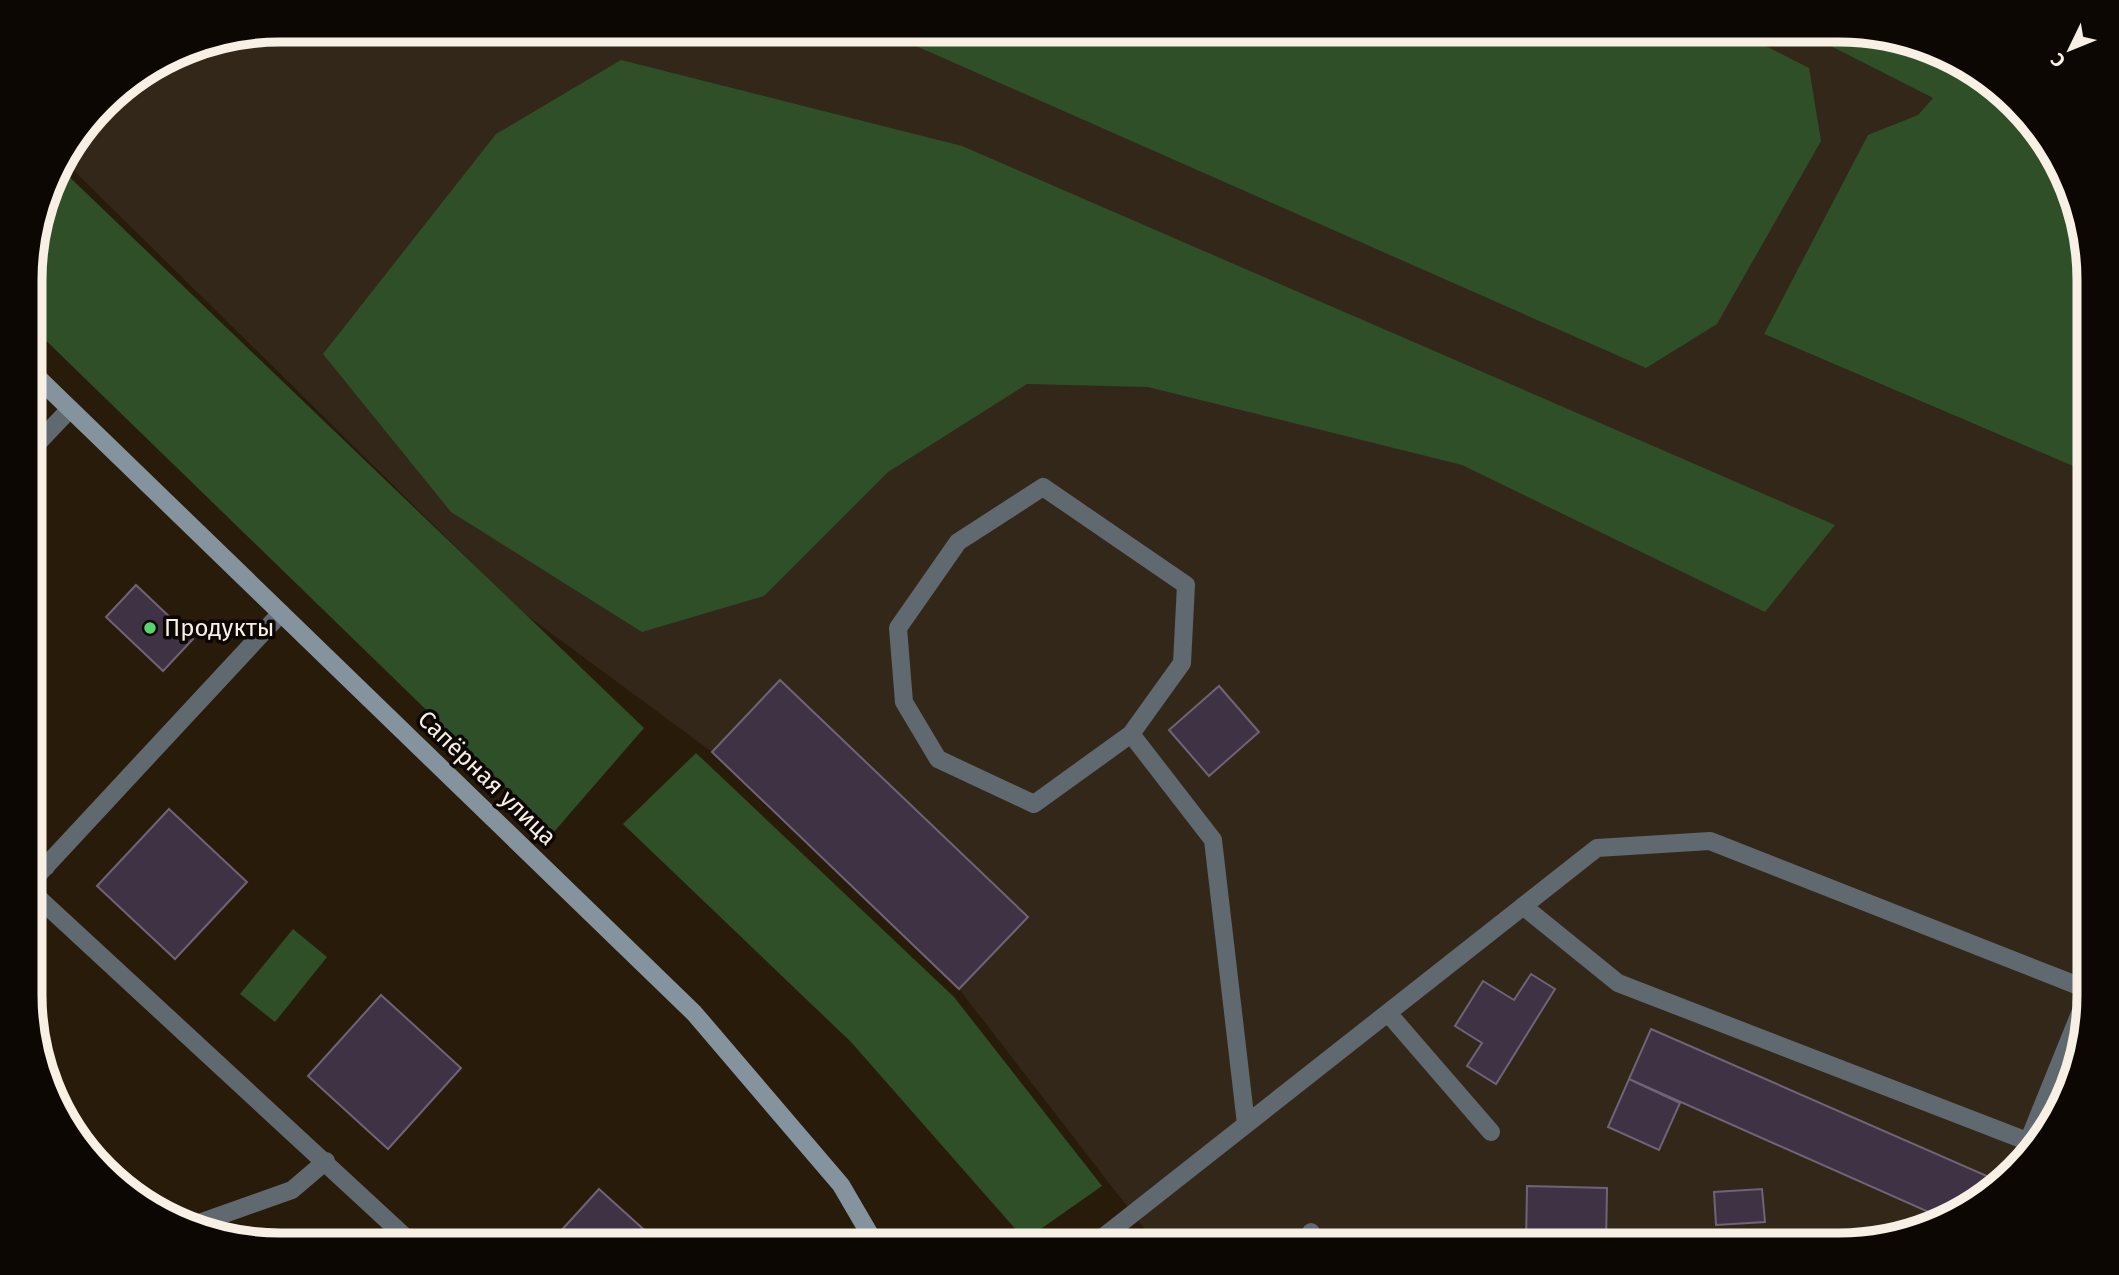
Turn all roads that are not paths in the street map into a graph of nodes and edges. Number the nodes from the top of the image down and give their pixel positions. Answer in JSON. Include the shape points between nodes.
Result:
{"nodes":[{"id":1,"x":42,"y":382,"type":"edge"},
{"id":2,"x":70,"y":409,"type":"junction"},
{"id":3,"x":42,"y":438,"type":"edge"},
{"id":4,"x":281,"y":612,"type":"junction"},
{"id":5,"x":1131,"y":734,"type":"junction"},
{"id":6,"x":42,"y":863,"type":"edge"},
{"id":7,"x":46,"y":867,"type":"junction"},
{"id":8,"x":42,"y":871,"type":"edge"},
{"id":9,"x":42,"y":901,"type":"edge"},
{"id":10,"x":1523,"y":906,"type":"junction"},
{"id":11,"x":2076,"y":986,"type":"edge"},
{"id":12,"x":1388,"y":1013,"type":"junction"},
{"id":13,"x":2073,"y":1031,"type":"edge"},
{"id":14,"x":1246,"y":1124,"type":"junction"},
{"id":15,"x":2035,"y":1129,"type":"edge"},
{"id":16,"x":1491,"y":1132,"type":"dead end"},
{"id":17,"x":2027,"y":1141,"type":"edge"},
{"id":18,"x":326,"y":1161,"type":"junction"},
{"id":19,"x":206,"y":1221,"type":"edge"},
{"id":20,"x":1109,"y":1232,"type":"edge"},
{"id":21,"x":401,"y":1233,"type":"edge"},
{"id":22,"x":869,"y":1233,"type":"edge"}],
"edges":[{"from":1,"to":2,"type":"street","name":"Сапёрная улица"},
{"from":2,"to":3,"type":"lane"},
{"from":2,"to":4,"type":"street","name":"Сапёрная улица"},
{"from":4,"to":7,"type":"lane"},
{"from":4,"to":22,"type":"street","name":"Сапёрная улица","via":[[694,1013],[841,1185]]},
{"from":5,"to":5,"type":"lane","via":[[1182,663],[1186,585],[1043,487],[958,542],[898,628],[904,702],[938,759],[1034,804]]},
{"from":5,"to":14,"type":"lane","via":[[1213,840]]},
{"from":6,"to":7,"type":"lane"},
{"from":7,"to":8,"type":"lane"},
{"from":9,"to":18,"type":"lane"},
{"from":10,"to":11,"type":"lane","via":[[1597,848],[1710,841]]},
{"from":10,"to":12,"type":"lane"},
{"from":10,"to":17,"type":"lane","via":[[1618,983]]},
{"from":12,"to":14,"type":"lane"},
{"from":12,"to":16,"type":"lane"},
{"from":13,"to":15,"type":"lane"},
{"from":14,"to":20,"type":"lane"},
{"from":18,"to":19,"type":"lane","via":[[292,1190]]},
{"from":18,"to":21,"type":"lane"}]}
